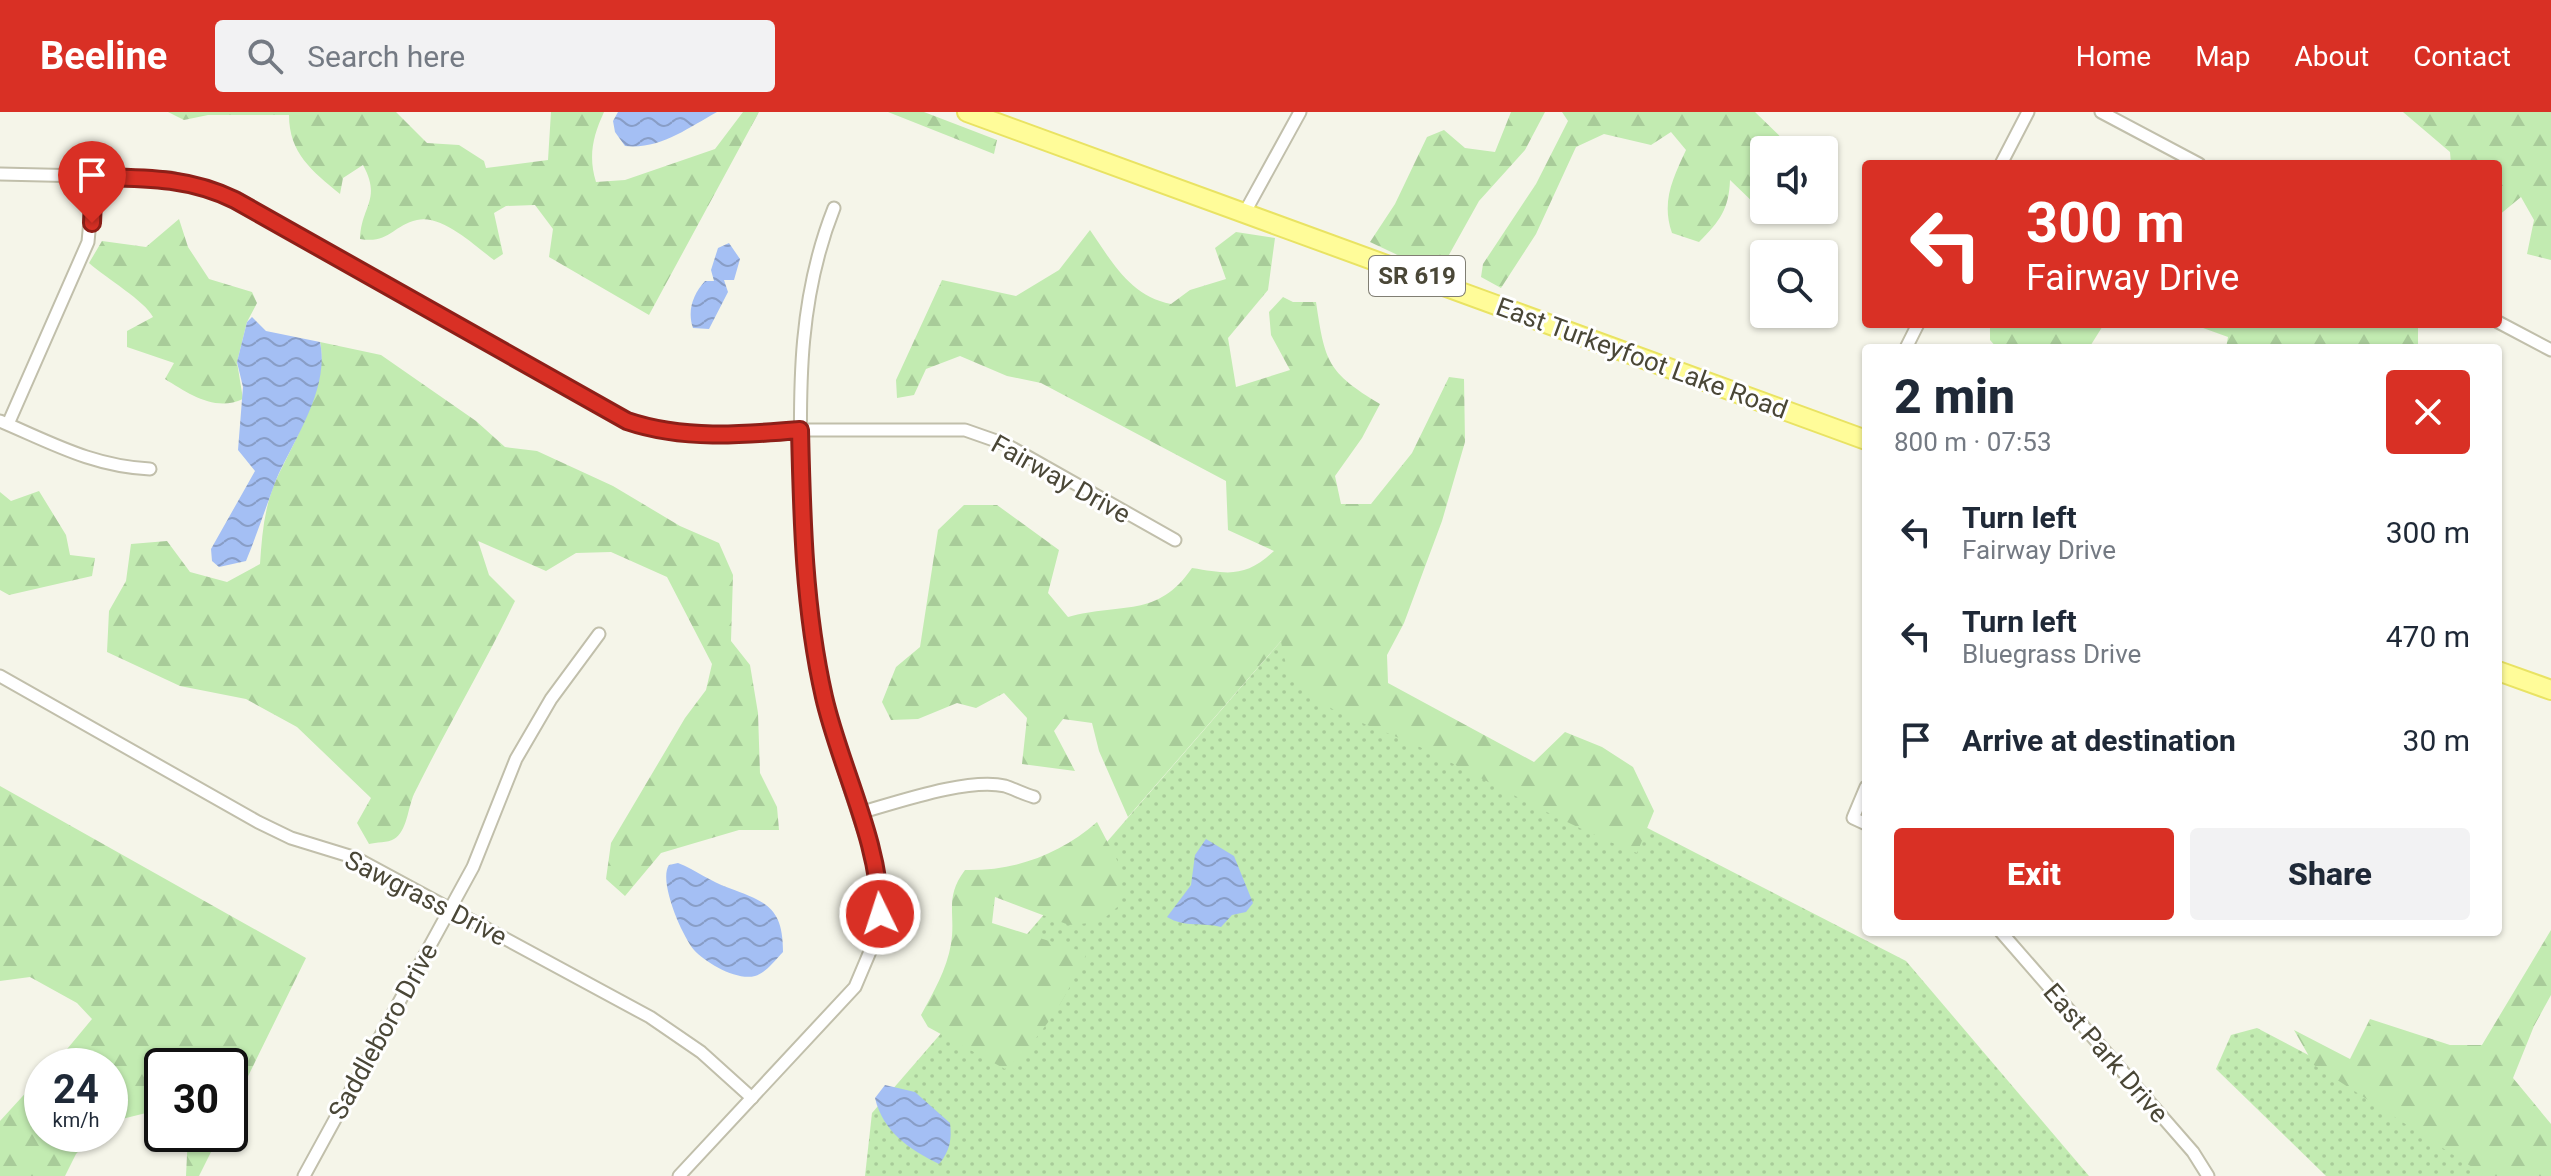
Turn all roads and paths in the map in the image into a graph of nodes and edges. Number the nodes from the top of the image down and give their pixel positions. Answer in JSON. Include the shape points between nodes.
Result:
{"nodes":[{"id":1,"x":967,"y":112,"type":"edge"},
{"id":2,"x":1300,"y":112,"type":"edge"},
{"id":3,"x":2028,"y":112,"type":"edge"},
{"id":4,"x":2101,"y":112,"type":"edge"},
{"id":5,"x":2003,"y":160,"type":"edge"},
{"id":6,"x":2191,"y":160,"type":"edge"},
{"id":7,"x":0,"y":174,"type":"edge"},
{"id":8,"x":94,"y":177,"type":"junction"},
{"id":9,"x":834,"y":208,"type":"dead end"},
{"id":10,"x":1245,"y":212,"type":"junction"},
{"id":11,"x":2502,"y":324,"type":"edge"},
{"id":12,"x":2551,"y":350,"type":"edge"},
{"id":13,"x":4,"y":422,"type":"edge"},
{"id":14,"x":800,"y":430,"type":"junction"},
{"id":15,"x":1862,"y":434,"type":"edge"},
{"id":16,"x":150,"y":469,"type":"dead end"},
{"id":17,"x":1175,"y":540,"type":"dead end"},
{"id":18,"x":599,"y":634,"type":"dead end"},
{"id":19,"x":2502,"y":672,"type":"edge"},
{"id":20,"x":0,"y":676,"type":"edge"},
{"id":21,"x":2551,"y":690,"type":"edge"},
{"id":22,"x":1034,"y":797,"type":"dead end"},
{"id":23,"x":1862,"y":797,"type":"edge"},
{"id":24,"x":859,"y":813,"type":"junction"},
{"id":25,"x":1862,"y":822,"type":"edge"},
{"id":26,"x":451,"y":909,"type":"junction"},
{"id":27,"x":2004,"y":936,"type":"edge"},
{"id":28,"x":752,"y":1098,"type":"junction"},
{"id":29,"x":304,"y":1176,"type":"edge"},
{"id":30,"x":679,"y":1176,"type":"edge"},
{"id":31,"x":2208,"y":1176,"type":"edge"}],
"edges":[{"from":1,"to":10,"type":"main road","name":"East Turkeyfoot Lake Road","number":"SR 619"},
{"from":2,"to":10,"type":"street"},
{"from":3,"to":5,"type":"street"},
{"from":4,"to":6,"type":"street"},
{"from":7,"to":8,"type":"street","name":"Fairway Drive"},
{"from":8,"to":13,"type":"street","via":[[88,242]]},
{"from":8,"to":14,"type":"street","name":"Fairway Drive","via":[[171,178],[212,189],[627,421],[669,432],[712,435]]},
{"from":9,"to":14,"type":"street","via":[[806,306]]},
{"from":10,"to":15,"type":"main road","name":"East Turkeyfoot Lake Road","number":"SR 619"},
{"from":11,"to":12,"type":"street"},
{"from":13,"to":16,"type":"street","via":[[89,460]]},
{"from":14,"to":17,"type":"street","name":"Fairway Drive","via":[[944,428],[985,436]]},
{"from":14,"to":24,"type":"street","via":[[814,650]]},
{"from":18,"to":26,"type":"street","name":"Saddleboro Drive","via":[[551,699],[516,759]]},
{"from":19,"to":21,"type":"main road"},
{"from":20,"to":26,"type":"street","name":"Sawgrass Drive","via":[[258,822],[356,858]]},
{"from":22,"to":24,"type":"street","via":[[1002,785],[978,786],[927,793]]},
{"from":23,"to":25,"type":"street","via":[[1853,818]]},
{"from":24,"to":28,"type":"street","via":[[880,894],[872,955],[837,1010]]},
{"from":26,"to":28,"type":"street","name":"Sawgrass Drive","via":[[673,1032]]},
{"from":26,"to":29,"type":"street","name":"Saddleboro Drive"},
{"from":27,"to":31,"type":"street","name":"East Park Drive","via":[[2193,1152]]},
{"from":28,"to":30,"type":"street"}]}
